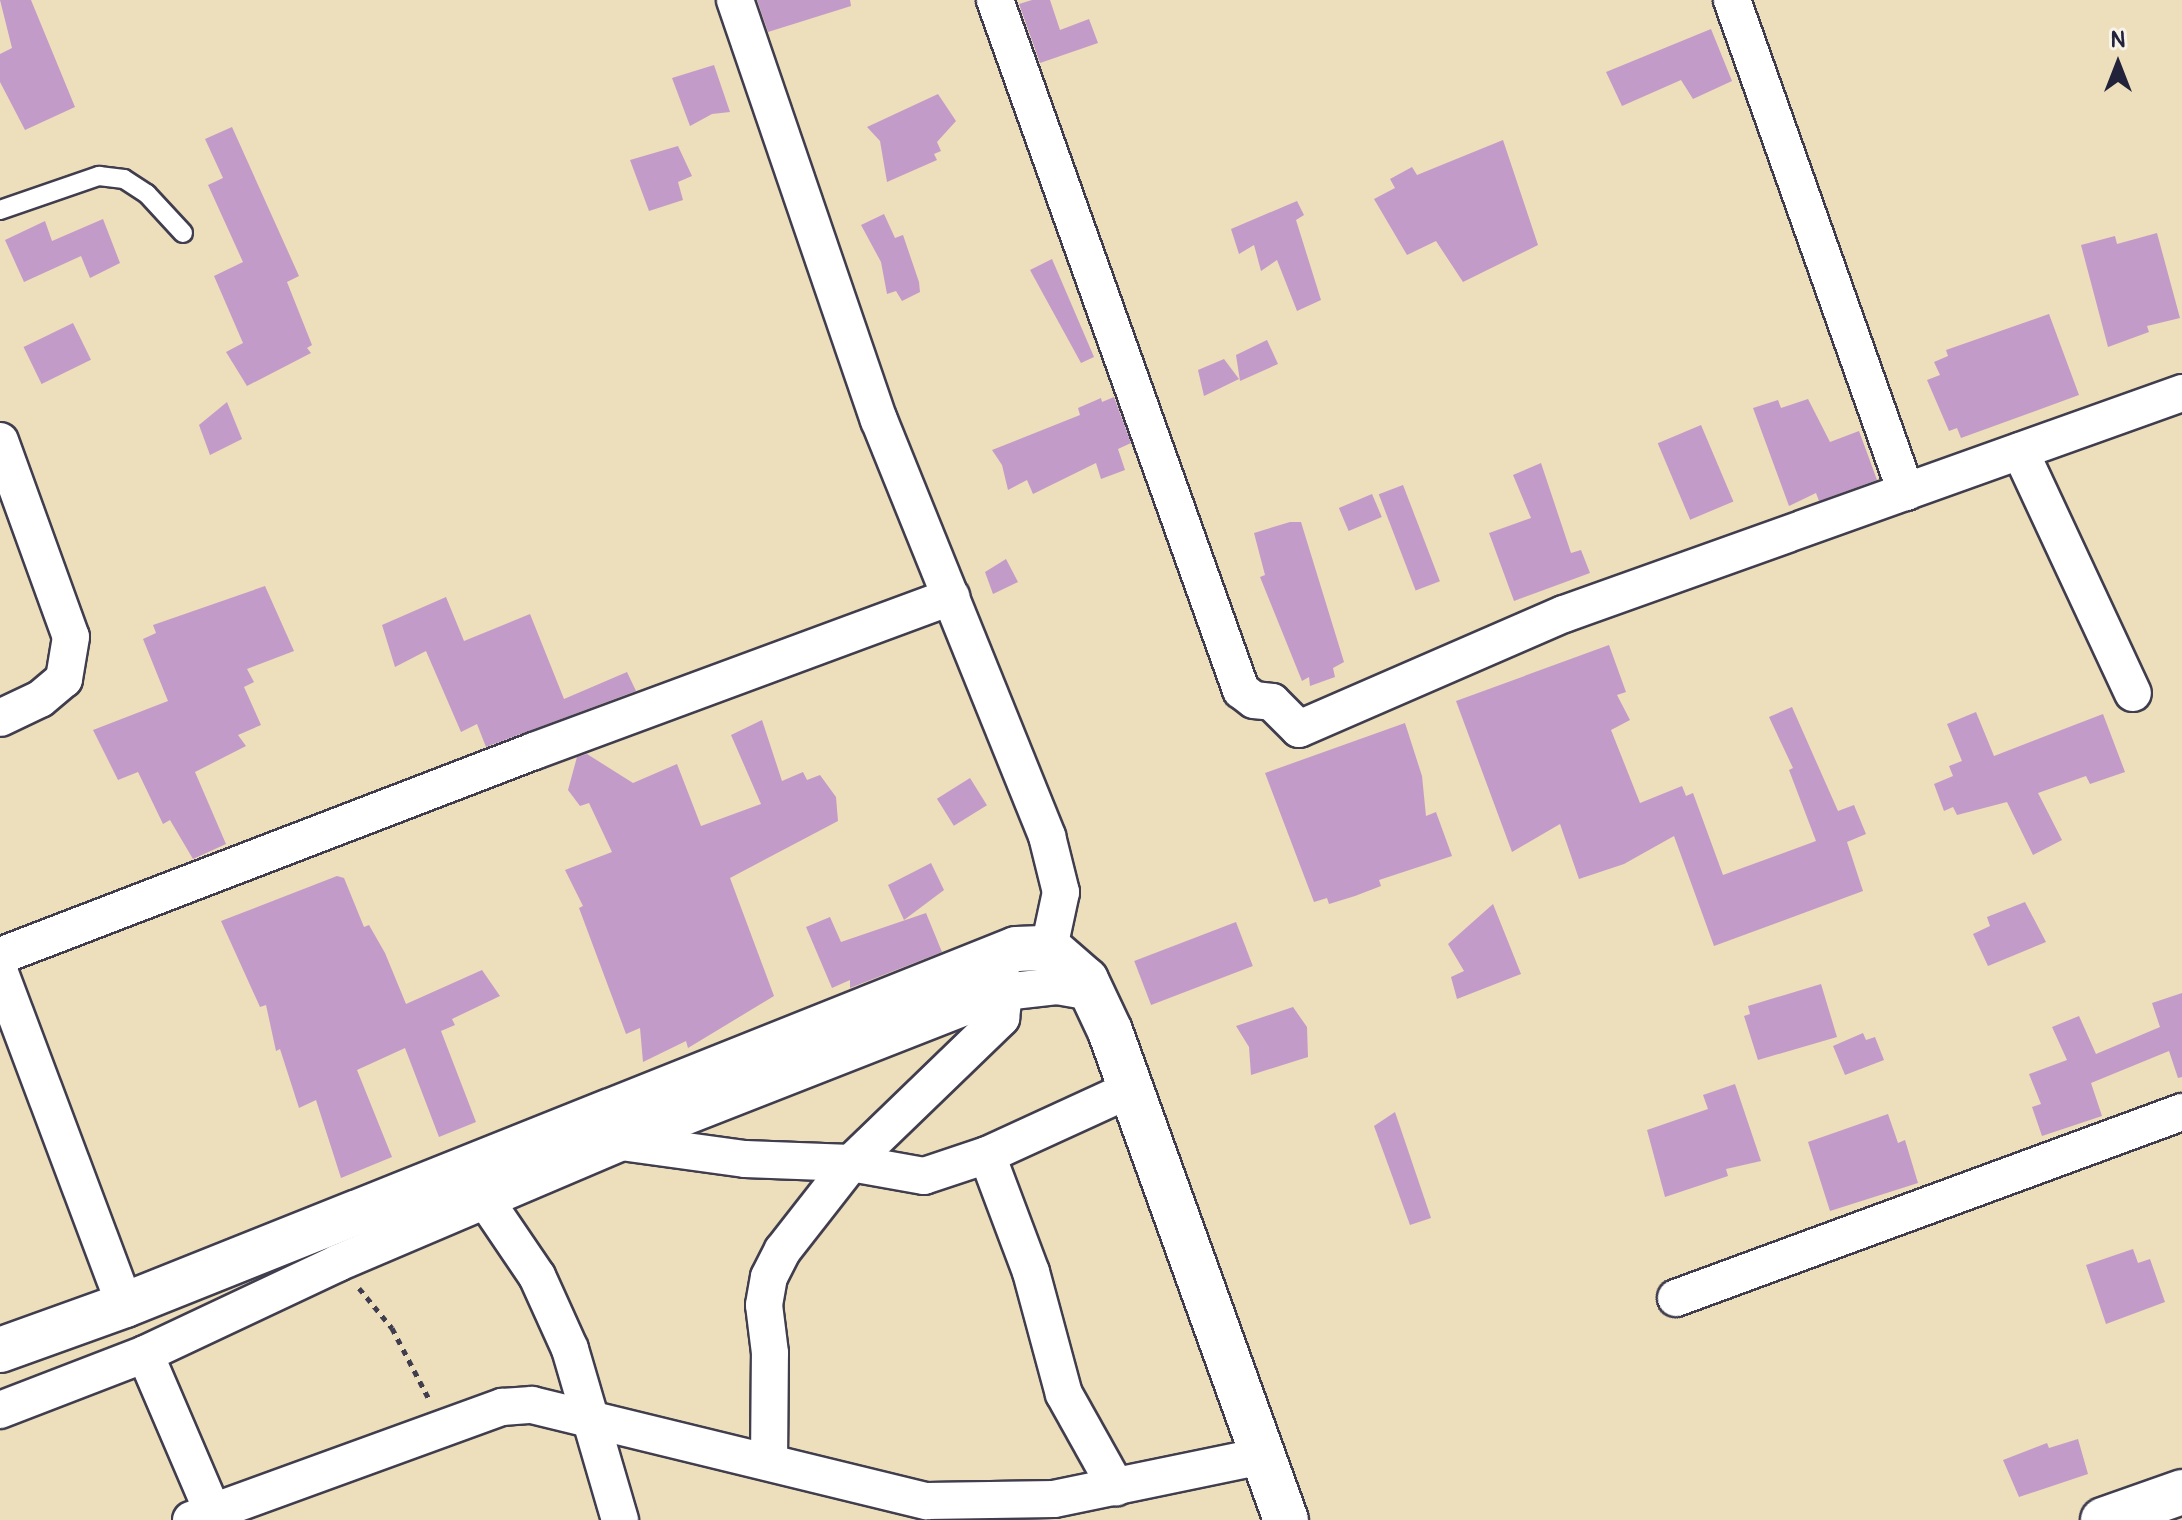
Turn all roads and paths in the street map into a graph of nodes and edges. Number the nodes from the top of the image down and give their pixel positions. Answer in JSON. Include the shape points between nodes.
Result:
{"nodes":[{"id":1,"x":735,"y":0,"type":"edge"},
{"id":2,"x":995,"y":0,"type":"edge"},
{"id":3,"x":1732,"y":0,"type":"edge"},
{"id":4,"x":0,"y":210,"type":"edge"},
{"id":5,"x":183,"y":233,"type":"dead end"},
{"id":6,"x":2182,"y":393,"type":"edge"},
{"id":7,"x":0,"y":441,"type":"edge"},
{"id":8,"x":2020,"y":451,"type":"junction"},
{"id":9,"x":1906,"y":492,"type":"junction"},
{"id":10,"x":951,"y":597,"type":"junction"},
{"id":11,"x":2133,"y":693,"type":"dead end"},
{"id":12,"x":0,"y":718,"type":"edge"},
{"id":13,"x":1049,"y":948,"type":"junction"},
{"id":14,"x":0,"y":956,"type":"edge"},
{"id":15,"x":0,"y":973,"type":"edge"},
{"id":16,"x":1000,"y":974,"type":"junction"},
{"id":17,"x":1091,"y":992,"type":"junction"},
{"id":18,"x":1131,"y":1089,"type":"junction"},
{"id":19,"x":2182,"y":1112,"type":"edge"},
{"id":20,"x":621,"y":1142,"type":"junction"},
{"id":21,"x":987,"y":1155,"type":"junction"},
{"id":22,"x":851,"y":1163,"type":"junction"},
{"id":23,"x":486,"y":1201,"type":"junction"},
{"id":24,"x":338,"y":1263,"type":"junction"},
{"id":25,"x":1676,"y":1298,"type":"dead end"},
{"id":26,"x":125,"y":1305,"type":"junction"},
{"id":27,"x":0,"y":1350,"type":"edge"},
{"id":28,"x":145,"y":1354,"type":"junction"},
{"id":29,"x":0,"y":1410,"type":"edge"},
{"id":30,"x":588,"y":1419,"type":"junction"},
{"id":31,"x":444,"y":1429,"type":"junction"},
{"id":32,"x":1262,"y":1456,"type":"junction"},
{"id":33,"x":769,"y":1462,"type":"junction"},
{"id":34,"x":1116,"y":1487,"type":"junction"},
{"id":35,"x":2182,"y":1492,"type":"edge"},
{"id":36,"x":1038,"y":1515,"type":"edge"},
{"id":37,"x":202,"y":1516,"type":"edge"},
{"id":38,"x":620,"y":1520,"type":"edge"},
{"id":39,"x":1286,"y":1520,"type":"edge"},
{"id":40,"x":2103,"y":1520,"type":"edge"}],
"edges":[{"from":1,"to":10,"type":"street","via":[[879,420]]},
{"from":2,"to":9,"type":"street","via":[[1241,690],[1254,700],[1272,702],[1299,729],[1564,614]]},
{"from":3,"to":9,"type":"street"},
{"from":4,"to":5,"type":"lane","via":[[99,176],[124,179],[147,194]]},
{"from":6,"to":8,"type":"street"},
{"from":7,"to":12,"type":"street","via":[[71,637],[64,679],[40,699]]},
{"from":8,"to":9,"type":"street"},
{"from":8,"to":11,"type":"street"},
{"from":10,"to":13,"type":"street","via":[[1047,836],[1061,892]]},
{"from":10,"to":14,"type":"street"},
{"from":13,"to":16,"type":"street","via":[[1016,949]]},
{"from":13,"to":17,"type":"street","via":[[1086,980]]},
{"from":15,"to":26,"type":"street"},
{"from":16,"to":17,"type":"street"},
{"from":16,"to":20,"type":"street"},
{"from":16,"to":22,"type":"street","via":[[1001,1018]]},
{"from":16,"to":26,"type":"street"},
{"from":17,"to":18,"type":"street"},
{"from":18,"to":21,"type":"street"},
{"from":18,"to":32,"type":"street"},
{"from":19,"to":25,"type":"street"},
{"from":20,"to":22,"type":"street","via":[[745,1159]]},
{"from":20,"to":23,"type":"street"},
{"from":21,"to":22,"type":"street","via":[[924,1176]]},
{"from":21,"to":34,"type":"street","via":[[1031,1272],[1064,1394]]},
{"from":22,"to":33,"type":"street","via":[[783,1250],[769,1277],[764,1305],[770,1353]]},
{"from":23,"to":24,"type":"street"},
{"from":23,"to":30,"type":"street","via":[[537,1276],[570,1349]]},
{"from":24,"to":28,"type":"street"},
{"from":24,"to":31,"type":"path","via":[[392,1328]]},
{"from":26,"to":27,"type":"street"},
{"from":28,"to":29,"type":"street"},
{"from":28,"to":37,"type":"street"},
{"from":30,"to":31,"type":"street","via":[[532,1405],[502,1407]]},
{"from":30,"to":33,"type":"street"},
{"from":30,"to":38,"type":"street"},
{"from":31,"to":37,"type":"street"},
{"from":32,"to":34,"type":"street"},
{"from":32,"to":39,"type":"street"},
{"from":33,"to":36,"type":"street","via":[[927,1501]]},
{"from":34,"to":36,"type":"street"},
{"from":35,"to":40,"type":"street"}]}
